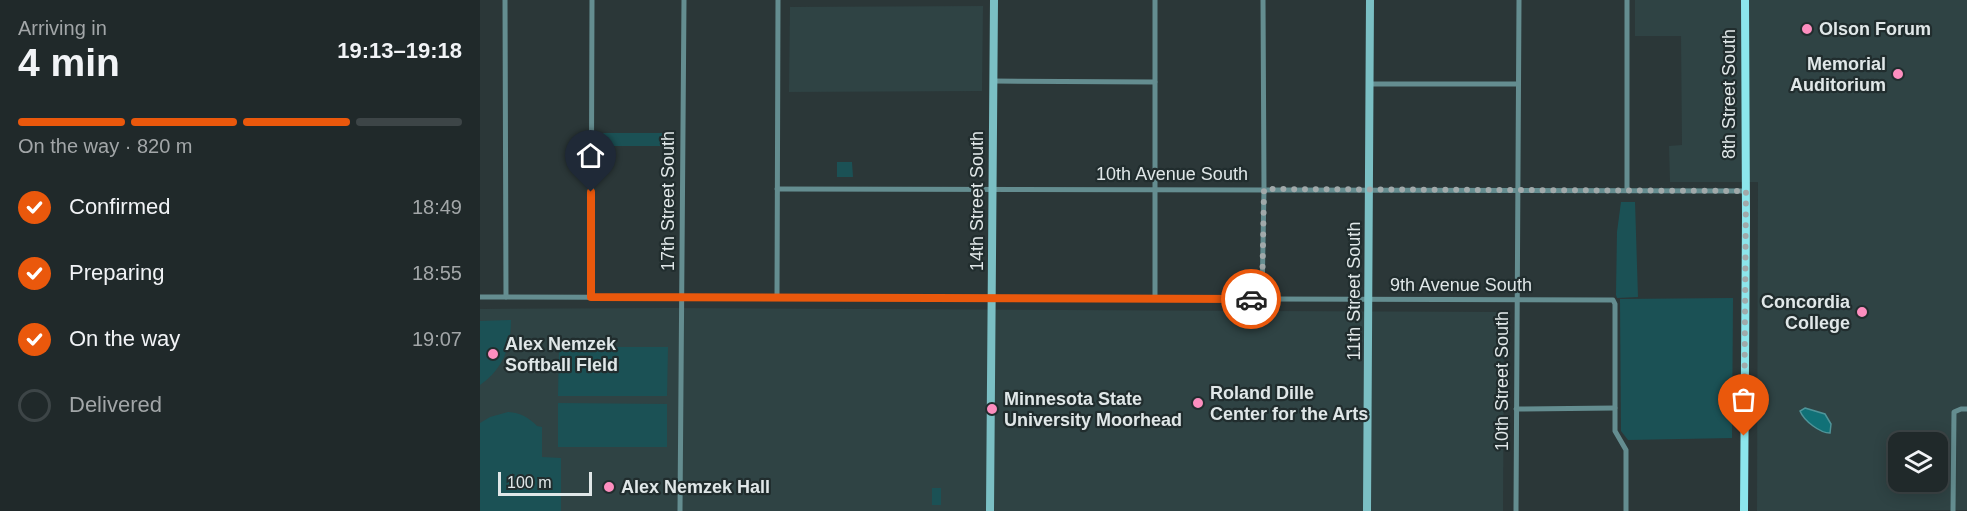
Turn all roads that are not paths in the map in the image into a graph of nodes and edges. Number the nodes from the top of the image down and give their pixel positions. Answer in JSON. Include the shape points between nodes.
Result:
{"nodes":[{"id":1,"x":505,"y":0,"type":"edge"},
{"id":2,"x":592,"y":0,"type":"edge"},
{"id":3,"x":684,"y":0,"type":"edge"},
{"id":4,"x":778,"y":0,"type":"edge"},
{"id":5,"x":993,"y":0,"type":"edge"},
{"id":6,"x":1155,"y":0,"type":"edge"},
{"id":7,"x":1263,"y":0,"type":"edge"},
{"id":8,"x":1370,"y":0,"type":"edge"},
{"id":9,"x":1519,"y":0,"type":"edge"},
{"id":10,"x":1627,"y":0,"type":"edge"},
{"id":11,"x":1745,"y":0,"type":"edge"},
{"id":12,"x":993,"y":81,"type":"junction"},
{"id":13,"x":1155,"y":82,"type":"junction"},
{"id":14,"x":1371,"y":84,"type":"junction"},
{"id":15,"x":1518,"y":84,"type":"junction"},
{"id":16,"x":777,"y":189,"type":"junction"},
{"id":17,"x":993,"y":189,"type":"junction"},
{"id":18,"x":1155,"y":189,"type":"junction"},
{"id":19,"x":1264,"y":189,"type":"junction"},
{"id":20,"x":1370,"y":190,"type":"junction"},
{"id":21,"x":1518,"y":190,"type":"junction"},
{"id":22,"x":1627,"y":190,"type":"junction"},
{"id":23,"x":1746,"y":191,"type":"junction"},
{"id":24,"x":480,"y":297,"type":"edge"},
{"id":25,"x":506,"y":297,"type":"junction"},
{"id":26,"x":591,"y":297,"type":"junction"},
{"id":27,"x":682,"y":298,"type":"junction"},
{"id":28,"x":777,"y":298,"type":"junction"},
{"id":29,"x":992,"y":299,"type":"junction"},
{"id":30,"x":1155,"y":299,"type":"junction"},
{"id":31,"x":1262,"y":299,"type":"junction"},
{"id":32,"x":1369,"y":300,"type":"junction"},
{"id":33,"x":1517,"y":300,"type":"junction"},
{"id":34,"x":1615,"y":408,"type":"junction"},
{"id":35,"x":1516,"y":409,"type":"junction"},
{"id":36,"x":1967,"y":409,"type":"edge"},
{"id":37,"x":680,"y":511,"type":"edge"},
{"id":38,"x":990,"y":511,"type":"edge"},
{"id":39,"x":1367,"y":511,"type":"edge"},
{"id":40,"x":1516,"y":511,"type":"edge"},
{"id":41,"x":1626,"y":511,"type":"edge"},
{"id":42,"x":1744,"y":511,"type":"edge"},
{"id":43,"x":1953,"y":511,"type":"edge"}],
"edges":[{"from":1,"to":25,"type":"street"},
{"from":2,"to":26,"type":"street"},
{"from":3,"to":27,"type":"street","name":"17th Street South"},
{"from":4,"to":16,"type":"street"},
{"from":5,"to":12,"type":"street","name":"14th Street South"},
{"from":6,"to":13,"type":"street"},
{"from":7,"to":19,"type":"street"},
{"from":8,"to":14,"type":"street","name":"11th Street South"},
{"from":9,"to":15,"type":"street","name":"10th Street South"},
{"from":10,"to":22,"type":"street"},
{"from":11,"to":23,"type":"main road","name":"8th Street South"},
{"from":12,"to":13,"type":"street"},
{"from":12,"to":17,"type":"street","name":"14th Street South"},
{"from":13,"to":18,"type":"street"},
{"from":14,"to":15,"type":"street"},
{"from":14,"to":20,"type":"street","name":"11th Street South"},
{"from":15,"to":21,"type":"street","name":"10th Street South"},
{"from":16,"to":17,"type":"street","name":"10th Avenue South"},
{"from":16,"to":28,"type":"street"},
{"from":17,"to":18,"type":"street","name":"10th Avenue South"},
{"from":17,"to":29,"type":"street","name":"14th Street South"},
{"from":18,"to":19,"type":"street","name":"10th Avenue South"},
{"from":18,"to":30,"type":"street"},
{"from":19,"to":20,"type":"street","name":"10th Avenue South"},
{"from":19,"to":31,"type":"street"},
{"from":20,"to":21,"type":"street","name":"10th Avenue South"},
{"from":20,"to":32,"type":"street","name":"11th Street South"},
{"from":21,"to":22,"type":"street","name":"10th Avenue South"},
{"from":21,"to":33,"type":"street","name":"10th Street South"},
{"from":22,"to":23,"type":"street","name":"10th Avenue South"},
{"from":23,"to":42,"type":"main road","name":"8th Street South"},
{"from":24,"to":25,"type":"street","name":"9th Avenue South"},
{"from":25,"to":26,"type":"street","name":"9th Avenue South"},
{"from":26,"to":27,"type":"street","name":"9th Avenue South"},
{"from":27,"to":28,"type":"street","name":"9th Avenue South"},
{"from":27,"to":37,"type":"street","name":"17th Street South"},
{"from":28,"to":29,"type":"street","name":"9th Avenue South"},
{"from":29,"to":30,"type":"street","name":"9th Avenue South"},
{"from":29,"to":38,"type":"street","name":"14th Street South"},
{"from":30,"to":31,"type":"street","name":"9th Avenue South"},
{"from":31,"to":32,"type":"street","name":"9th Avenue South"},
{"from":32,"to":33,"type":"street","name":"9th Avenue South"},
{"from":32,"to":39,"type":"street","name":"11th Street South"},
{"from":33,"to":34,"type":"street","name":"9th Avenue South","via":[[1613,300]]},
{"from":33,"to":35,"type":"street","name":"10th Street South"},
{"from":34,"to":35,"type":"street"},
{"from":34,"to":41,"type":"street","via":[[1615,431],[1626,450]]},
{"from":35,"to":40,"type":"street","name":"10th Street South"},
{"from":36,"to":43,"type":"street","via":[[1954,412]]}]}
